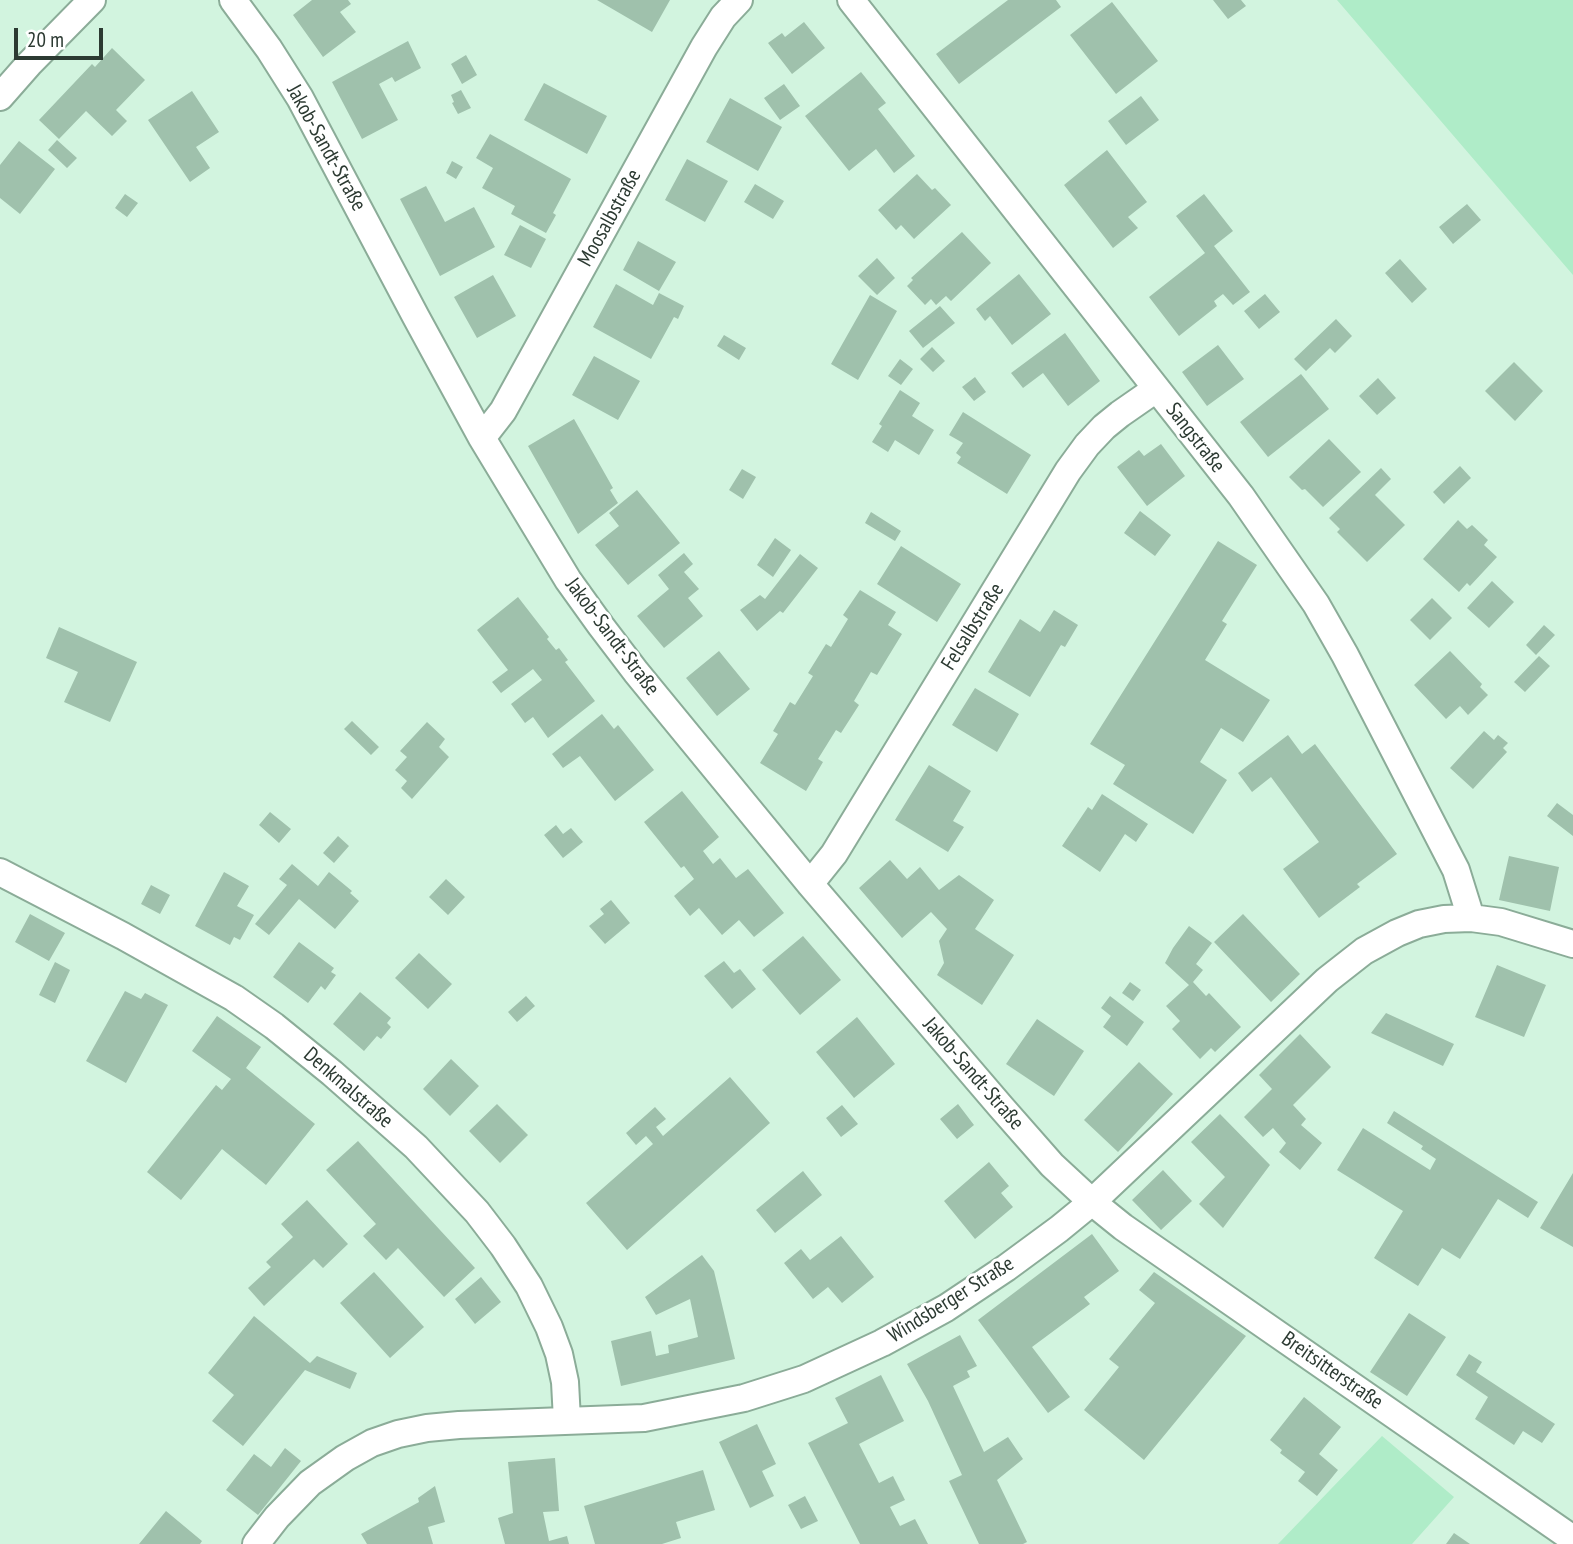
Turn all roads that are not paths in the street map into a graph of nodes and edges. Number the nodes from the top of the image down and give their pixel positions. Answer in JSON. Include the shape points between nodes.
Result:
{"nodes":[{"id":1,"x":92,"y":0,"type":"edge"},
{"id":2,"x":233,"y":0,"type":"edge"},
{"id":3,"x":739,"y":0,"type":"edge"},
{"id":4,"x":851,"y":0,"type":"edge"},
{"id":5,"x":0,"y":97,"type":"edge"},
{"id":6,"x":1156,"y":389,"type":"junction"},
{"id":7,"x":482,"y":438,"type":"junction"},
{"id":8,"x":0,"y":872,"type":"edge"},
{"id":9,"x":810,"y":884,"type":"junction"},
{"id":10,"x":1471,"y":918,"type":"junction"},
{"id":11,"x":1573,"y":944,"type":"edge"},
{"id":12,"x":1092,"y":1202,"type":"junction"},
{"id":13,"x":567,"y":1420,"type":"junction"},
{"id":14,"x":1573,"y":1539,"type":"edge"},
{"id":15,"x":256,"y":1544,"type":"edge"}],
"edges":[{"from":1,"to":5,"type":"street"},
{"from":2,"to":7,"type":"street","name":"Jakob-Sandt-Straße","via":[[300,98]]},
{"from":3,"to":7,"type":"street","name":"Moosalbstraße","via":[[704,47],[503,411]]},
{"from":4,"to":6,"type":"street","name":"Sangstraße"},
{"from":6,"to":9,"type":"street","name":"Felsalbstraße","via":[[1104,427],[1068,471],[834,853]]},
{"from":6,"to":10,"type":"street","name":"Sangstraße","via":[[1241,496],[1317,604],[1456,870]]},
{"from":7,"to":9,"type":"street","name":"Jakob-Sandt-Straße","via":[[601,626]]},
{"from":8,"to":13,"type":"street","name":"Denkmalstraße","via":[[234,999],[332,1073],[416,1147],[477,1212],[528,1286],[559,1353]]},
{"from":9,"to":12,"type":"street","name":"Jakob-Sandt-Straße","via":[[1052,1165]]},
{"from":10,"to":11,"type":"street","name":"Windsberger Straße","via":[[1501,922]]},
{"from":10,"to":12,"type":"street","name":"Windsberger Straße","via":[[1419,924],[1364,951]]},
{"from":12,"to":13,"type":"street","name":"Windsberger Straße","via":[[946,1308],[804,1379],[744,1398],[644,1418]]},
{"from":12,"to":14,"type":"street","name":"Breitsitterstraße"},
{"from":13,"to":15,"type":"street","name":"Windsberger Straße","via":[[427,1428],[372,1443],[310,1483]]}]}
